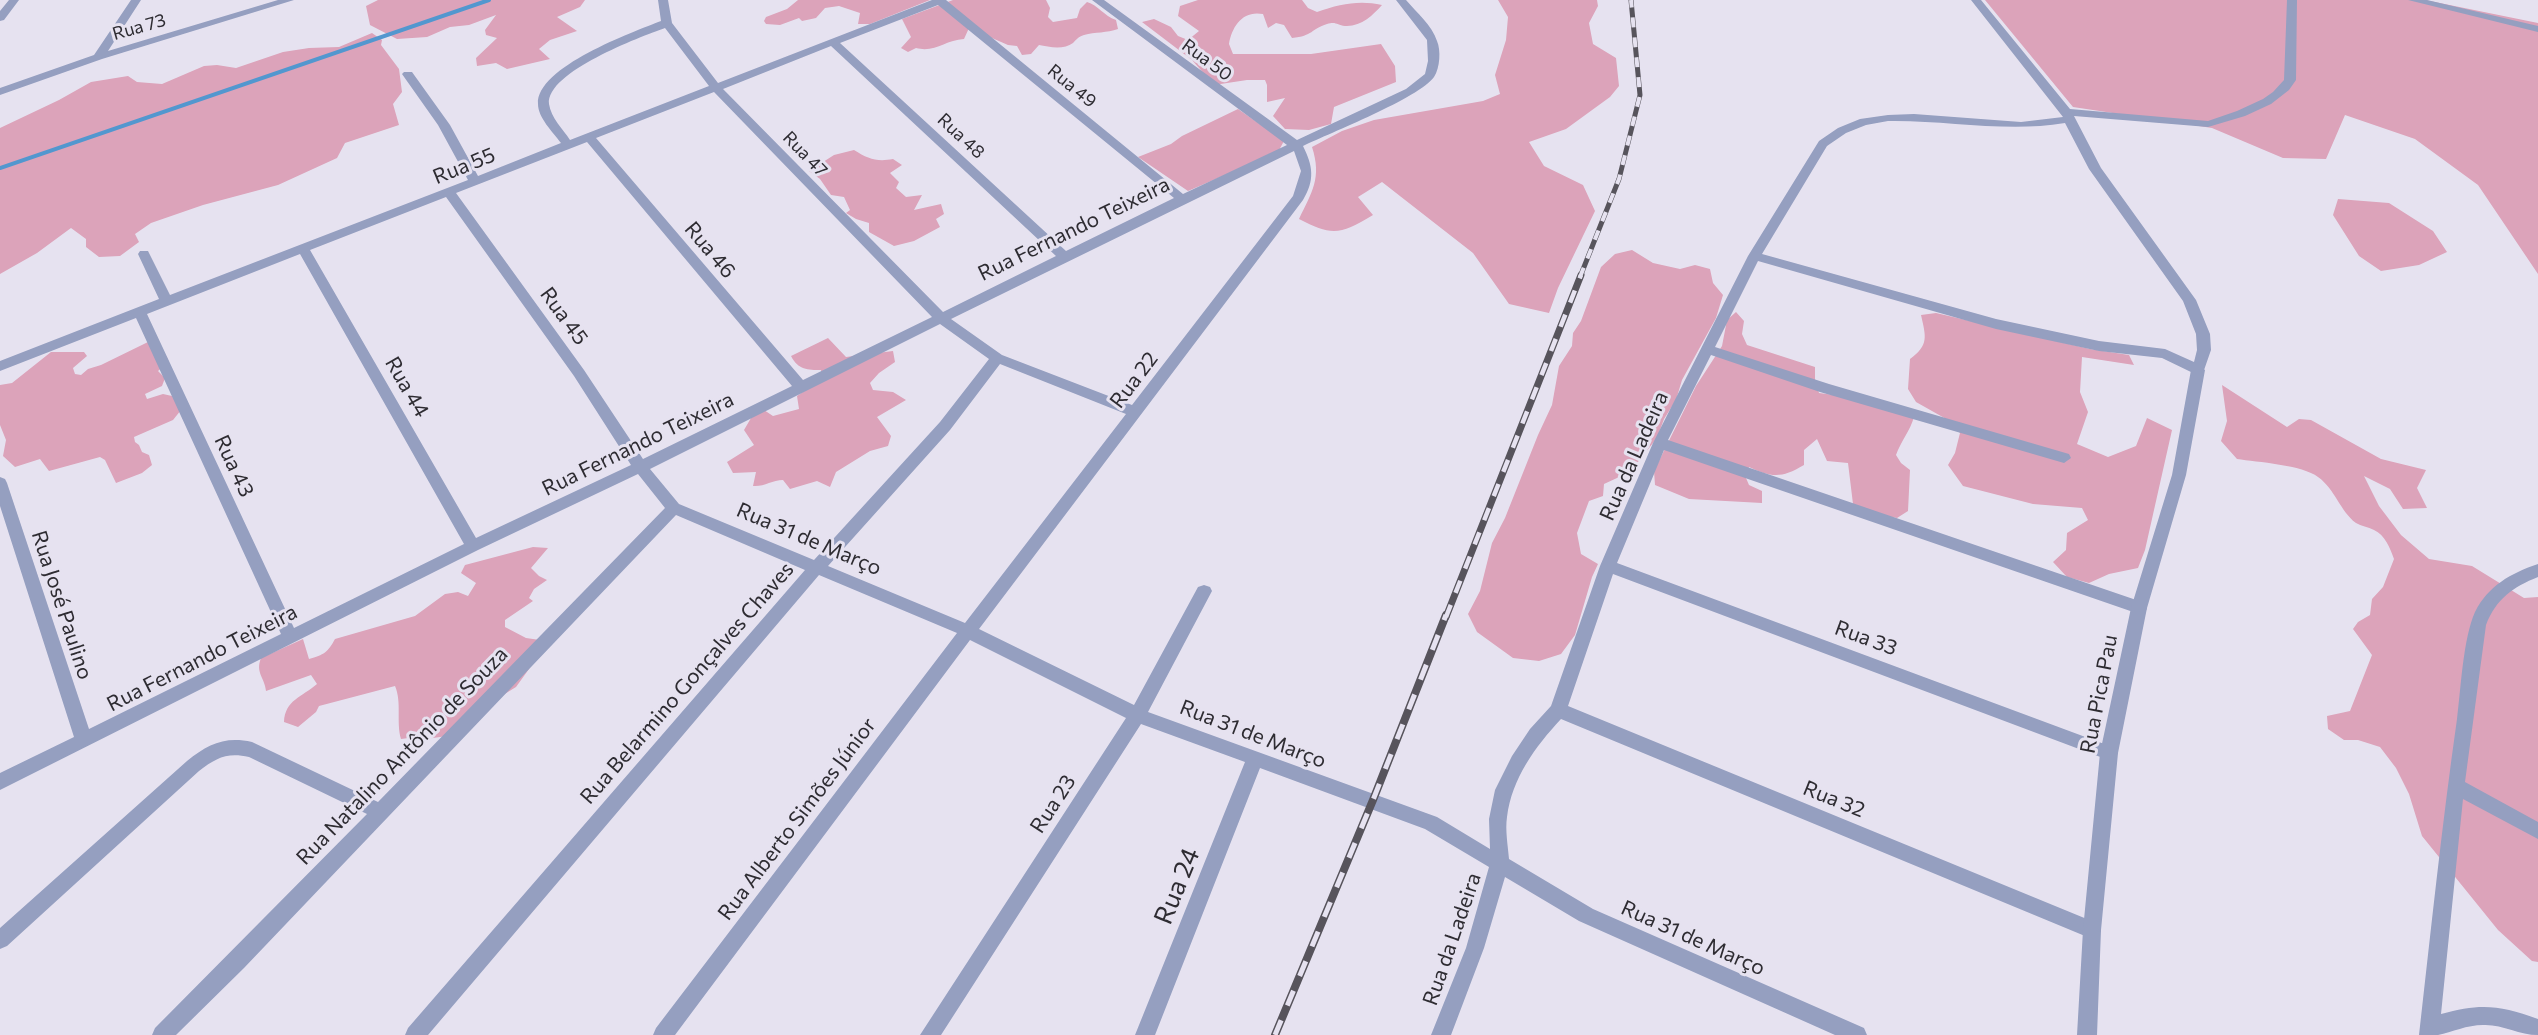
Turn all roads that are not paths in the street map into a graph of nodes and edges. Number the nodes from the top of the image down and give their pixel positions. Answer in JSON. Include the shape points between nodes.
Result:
{"nodes":[{"id":1,"x":14,"y":0,"type":"edge"},
{"id":2,"x":136,"y":0,"type":"edge"},
{"id":3,"x":289,"y":0,"type":"edge"},
{"id":4,"x":663,"y":0,"type":"edge"},
{"id":5,"x":941,"y":0,"type":"edge"},
{"id":6,"x":1097,"y":0,"type":"edge"},
{"id":7,"x":1401,"y":0,"type":"edge"},
{"id":8,"x":1976,"y":0,"type":"edge"},
{"id":9,"x":2292,"y":0,"type":"edge"},
{"id":10,"x":2413,"y":0,"type":"edge"},
{"id":11,"x":269,"y":3,"type":"edge"},
{"id":12,"x":0,"y":18,"type":"edge"},
{"id":13,"x":667,"y":23,"type":"junction"},
{"id":14,"x":2538,"y":28,"type":"edge"},
{"id":15,"x":833,"y":42,"type":"junction"},
{"id":16,"x":98,"y":57,"type":"junction"},
{"id":17,"x":408,"y":74,"type":"dead end"},
{"id":18,"x":716,"y":88,"type":"junction"},
{"id":19,"x":0,"y":92,"type":"edge"},
{"id":20,"x":2068,"y":115,"type":"junction"},
{"id":21,"x":590,"y":137,"type":"junction"},
{"id":22,"x":568,"y":145,"type":"junction"},
{"id":23,"x":1297,"y":146,"type":"junction"},
{"id":24,"x":475,"y":183,"type":"junction"},
{"id":25,"x":449,"y":193,"type":"junction"},
{"id":26,"x":1182,"y":199,"type":"junction"},
{"id":27,"x":303,"y":249,"type":"junction"},
{"id":28,"x":144,"y":254,"type":"dead end"},
{"id":29,"x":1754,"y":256,"type":"junction"},
{"id":30,"x":1064,"y":257,"type":"junction"},
{"id":31,"x":167,"y":301,"type":"junction"},
{"id":32,"x":140,"y":312,"type":"junction"},
{"id":33,"x":942,"y":319,"type":"junction"},
{"id":34,"x":1707,"y":349,"type":"junction"},
{"id":35,"x":997,"y":358,"type":"junction"},
{"id":36,"x":0,"y":366,"type":"edge"},
{"id":37,"x":2198,"y":370,"type":"junction"},
{"id":38,"x":801,"y":387,"type":"junction"},
{"id":39,"x":1136,"y":412,"type":"junction"},
{"id":40,"x":1660,"y":443,"type":"junction"},
{"id":41,"x":2064,"y":458,"type":"dead end"},
{"id":42,"x":640,"y":467,"type":"junction"},
{"id":43,"x":0,"y":483,"type":"edge"},
{"id":44,"x":674,"y":507,"type":"junction"},
{"id":45,"x":473,"y":546,"type":"junction"},
{"id":46,"x":1608,"y":566,"type":"junction"},
{"id":47,"x":817,"y":567,"type":"junction"},
{"id":48,"x":2538,"y":570,"type":"edge"},
{"id":49,"x":1204,"y":591,"type":"dead end"},
{"id":50,"x":2139,"y":608,"type":"junction"},
{"id":51,"x":968,"y":631,"type":"junction"},
{"id":52,"x":290,"y":637,"type":"junction"},
{"id":53,"x":1558,"y":710,"type":"junction"},
{"id":54,"x":1137,"y":715,"type":"junction"},
{"id":55,"x":84,"y":740,"type":"junction"},
{"id":56,"x":2109,"y":753,"type":"junction"},
{"id":57,"x":1256,"y":757,"type":"junction"},
{"id":58,"x":0,"y":782,"type":"edge"},
{"id":59,"x":2456,"y":786,"type":"junction"},
{"id":60,"x":380,"y":812,"type":"junction"},
{"id":61,"x":2538,"y":831,"type":"edge"},
{"id":62,"x":1500,"y":862,"type":"junction"},
{"id":63,"x":2092,"y":930,"type":"junction"},
{"id":64,"x":0,"y":940,"type":"edge"},
{"id":65,"x":2538,"y":1029,"type":"edge"},
{"id":66,"x":2430,"y":1030,"type":"edge"},
{"id":67,"x":2091,"y":1034,"type":"edge"},
{"id":68,"x":162,"y":1035,"type":"edge"},
{"id":69,"x":414,"y":1035,"type":"edge"},
{"id":70,"x":663,"y":1035,"type":"edge"},
{"id":71,"x":930,"y":1035,"type":"edge"},
{"id":72,"x":1145,"y":1035,"type":"edge"},
{"id":73,"x":1441,"y":1035,"type":"edge"},
{"id":74,"x":1857,"y":1035,"type":"edge"}],
"edges":[{"from":1,"to":12,"type":"street"},
{"from":2,"to":16,"type":"street"},
{"from":3,"to":11,"type":"street","name":"Rua 73"},
{"from":4,"to":13,"type":"street","name":"Rua 47"},
{"from":5,"to":15,"type":"street","name":"Rua 55"},
{"from":5,"to":26,"type":"street","name":"Rua 49"},
{"from":6,"to":23,"type":"street","name":"Rua 50"},
{"from":7,"to":23,"type":"street","name":"Rua Fernando Teixeira","via":[[1432,38],[1430,75],[1410,91]]},
{"from":8,"to":20,"type":"street","name":"Rua Pica Pau"},
{"from":9,"to":20,"type":"street","name":"Rua da Ladeira","via":[[2290,80],[2287,88],[2265,102],[2208,124]]},
{"from":10,"to":14,"type":"street"},
{"from":11,"to":16,"type":"street","name":"Rua 73"},
{"from":13,"to":18,"type":"street","name":"Rua 47"},
{"from":13,"to":22,"type":"street","via":[[600,50],[551,86],[543,98],[544,110]]},
{"from":15,"to":18,"type":"street","name":"Rua 55"},
{"from":15,"to":30,"type":"street","name":"Rua 48"},
{"from":16,"to":19,"type":"street","name":"Rua 73"},
{"from":17,"to":24,"type":"street","via":[[444,125]]},
{"from":18,"to":21,"type":"street","name":"Rua 55"},
{"from":18,"to":33,"type":"street","name":"Rua 47"},
{"from":20,"to":29,"type":"street","name":"Rua da Ladeira","via":[[2016,125],[1883,117],[1855,123],[1823,144]]},
{"from":20,"to":37,"type":"street","name":"Rua Pica Pau","via":[[2095,169],[2188,300],[2203,334],[2204,350]]},
{"from":21,"to":22,"type":"street","name":"Rua 55"},
{"from":21,"to":38,"type":"street","name":"Rua 46"},
{"from":22,"to":24,"type":"street","name":"Rua 55"},
{"from":23,"to":26,"type":"street","name":"Rua Fernando Teixeira"},
{"from":23,"to":39,"type":"street","name":"Rua 22","via":[[1308,168],[1308,180],[1299,197]]},
{"from":24,"to":25,"type":"street","name":"Rua 55"},
{"from":25,"to":27,"type":"street","name":"Rua 55"},
{"from":25,"to":42,"type":"street","name":"Rua 45","via":[[579,373]]},
{"from":26,"to":30,"type":"street","name":"Rua Fernando Teixeira"},
{"from":27,"to":31,"type":"street","name":"Rua 55"},
{"from":27,"to":45,"type":"street","name":"Rua 44"},
{"from":28,"to":31,"type":"street"},
{"from":29,"to":34,"type":"street","name":"Rua da Ladeira"},
{"from":29,"to":37,"type":"street","via":[[1996,324],[2099,346],[2165,354]]},
{"from":30,"to":33,"type":"street","name":"Rua Fernando Teixeira"},
{"from":31,"to":32,"type":"street","name":"Rua 55"},
{"from":32,"to":36,"type":"street","name":"Rua 55"},
{"from":32,"to":52,"type":"street","name":"Rua 43"},
{"from":33,"to":35,"type":"street"},
{"from":33,"to":38,"type":"street","name":"Rua Fernando Teixeira"},
{"from":34,"to":40,"type":"street","name":"Rua da Ladeira"},
{"from":34,"to":41,"type":"street"},
{"from":35,"to":39,"type":"street"},
{"from":35,"to":47,"type":"street","name":"Rua Belarmino Gonçalves Chaves","via":[[945,426]]},
{"from":37,"to":50,"type":"street","name":"Rua Pica Pau","via":[[2179,475]]},
{"from":38,"to":42,"type":"street","name":"Rua Fernando Teixeira"},
{"from":39,"to":51,"type":"street","name":"Rua 22"},
{"from":40,"to":46,"type":"street","name":"Rua da Ladeira"},
{"from":40,"to":50,"type":"street"},
{"from":42,"to":44,"type":"street","name":"Rua 31 de Março"},
{"from":42,"to":45,"type":"street","name":"Rua Fernando Teixeira"},
{"from":43,"to":55,"type":"street","name":"Rua José Paulino"},
{"from":44,"to":47,"type":"street","name":"Rua 31 de Março"},
{"from":44,"to":60,"type":"street","name":"Rua Natalino Antônio de Souza"},
{"from":45,"to":52,"type":"street","name":"Rua Fernando Teixeira"},
{"from":46,"to":53,"type":"street","name":"Rua da Ladeira"},
{"from":46,"to":56,"type":"street","name":"Rua 33"},
{"from":47,"to":51,"type":"street","name":"Rua 31 de Março"},
{"from":47,"to":69,"type":"street","name":"Rua Belarmino Gonçalves Chaves"},
{"from":48,"to":59,"type":"street","via":[[2501,589],[2486,605],[2478,625]]},
{"from":49,"to":54,"type":"street","name":"Rua 23"},
{"from":50,"to":56,"type":"street","name":"Rua Pica Pau"},
{"from":51,"to":54,"type":"street","name":"Rua 31 de Março"},
{"from":51,"to":70,"type":"street","name":"Rua Alberto Simões Júnior"},
{"from":52,"to":55,"type":"street","name":"Rua Fernando Teixeira"},
{"from":53,"to":62,"type":"street","name":"Rua da Ladeira","via":[[1536,734],[1504,790],[1498,819]]},
{"from":53,"to":63,"type":"street","name":"Rua 32"},
{"from":54,"to":57,"type":"street","name":"Rua 31 de Março"},
{"from":54,"to":71,"type":"street","name":"Rua 23"},
{"from":55,"to":58,"type":"street","name":"Rua Fernando Teixeira"},
{"from":56,"to":63,"type":"street","name":"Rua Pica Pau"},
{"from":57,"to":62,"type":"street","name":"Rua 31 de Março","via":[[1431,823]]},
{"from":57,"to":72,"type":"street","name":"Rua 24"},
{"from":59,"to":61,"type":"street"},
{"from":59,"to":66,"type":"street"},
{"from":60,"to":64,"type":"street","via":[[252,750],[224,746],[193,766]]},
{"from":60,"to":68,"type":"street","name":"Rua Natalino Antônio de Souza"},
{"from":62,"to":73,"type":"street","name":"Rua da Ladeira","via":[[1475,948]]},
{"from":62,"to":74,"type":"street","name":"Rua 31 de Março","via":[[1586,915]]},
{"from":63,"to":67,"type":"street","name":"Rua Pica Pau"},
{"from":65,"to":66,"type":"street","via":[[2493,1014],[2476,1014]]}]}
